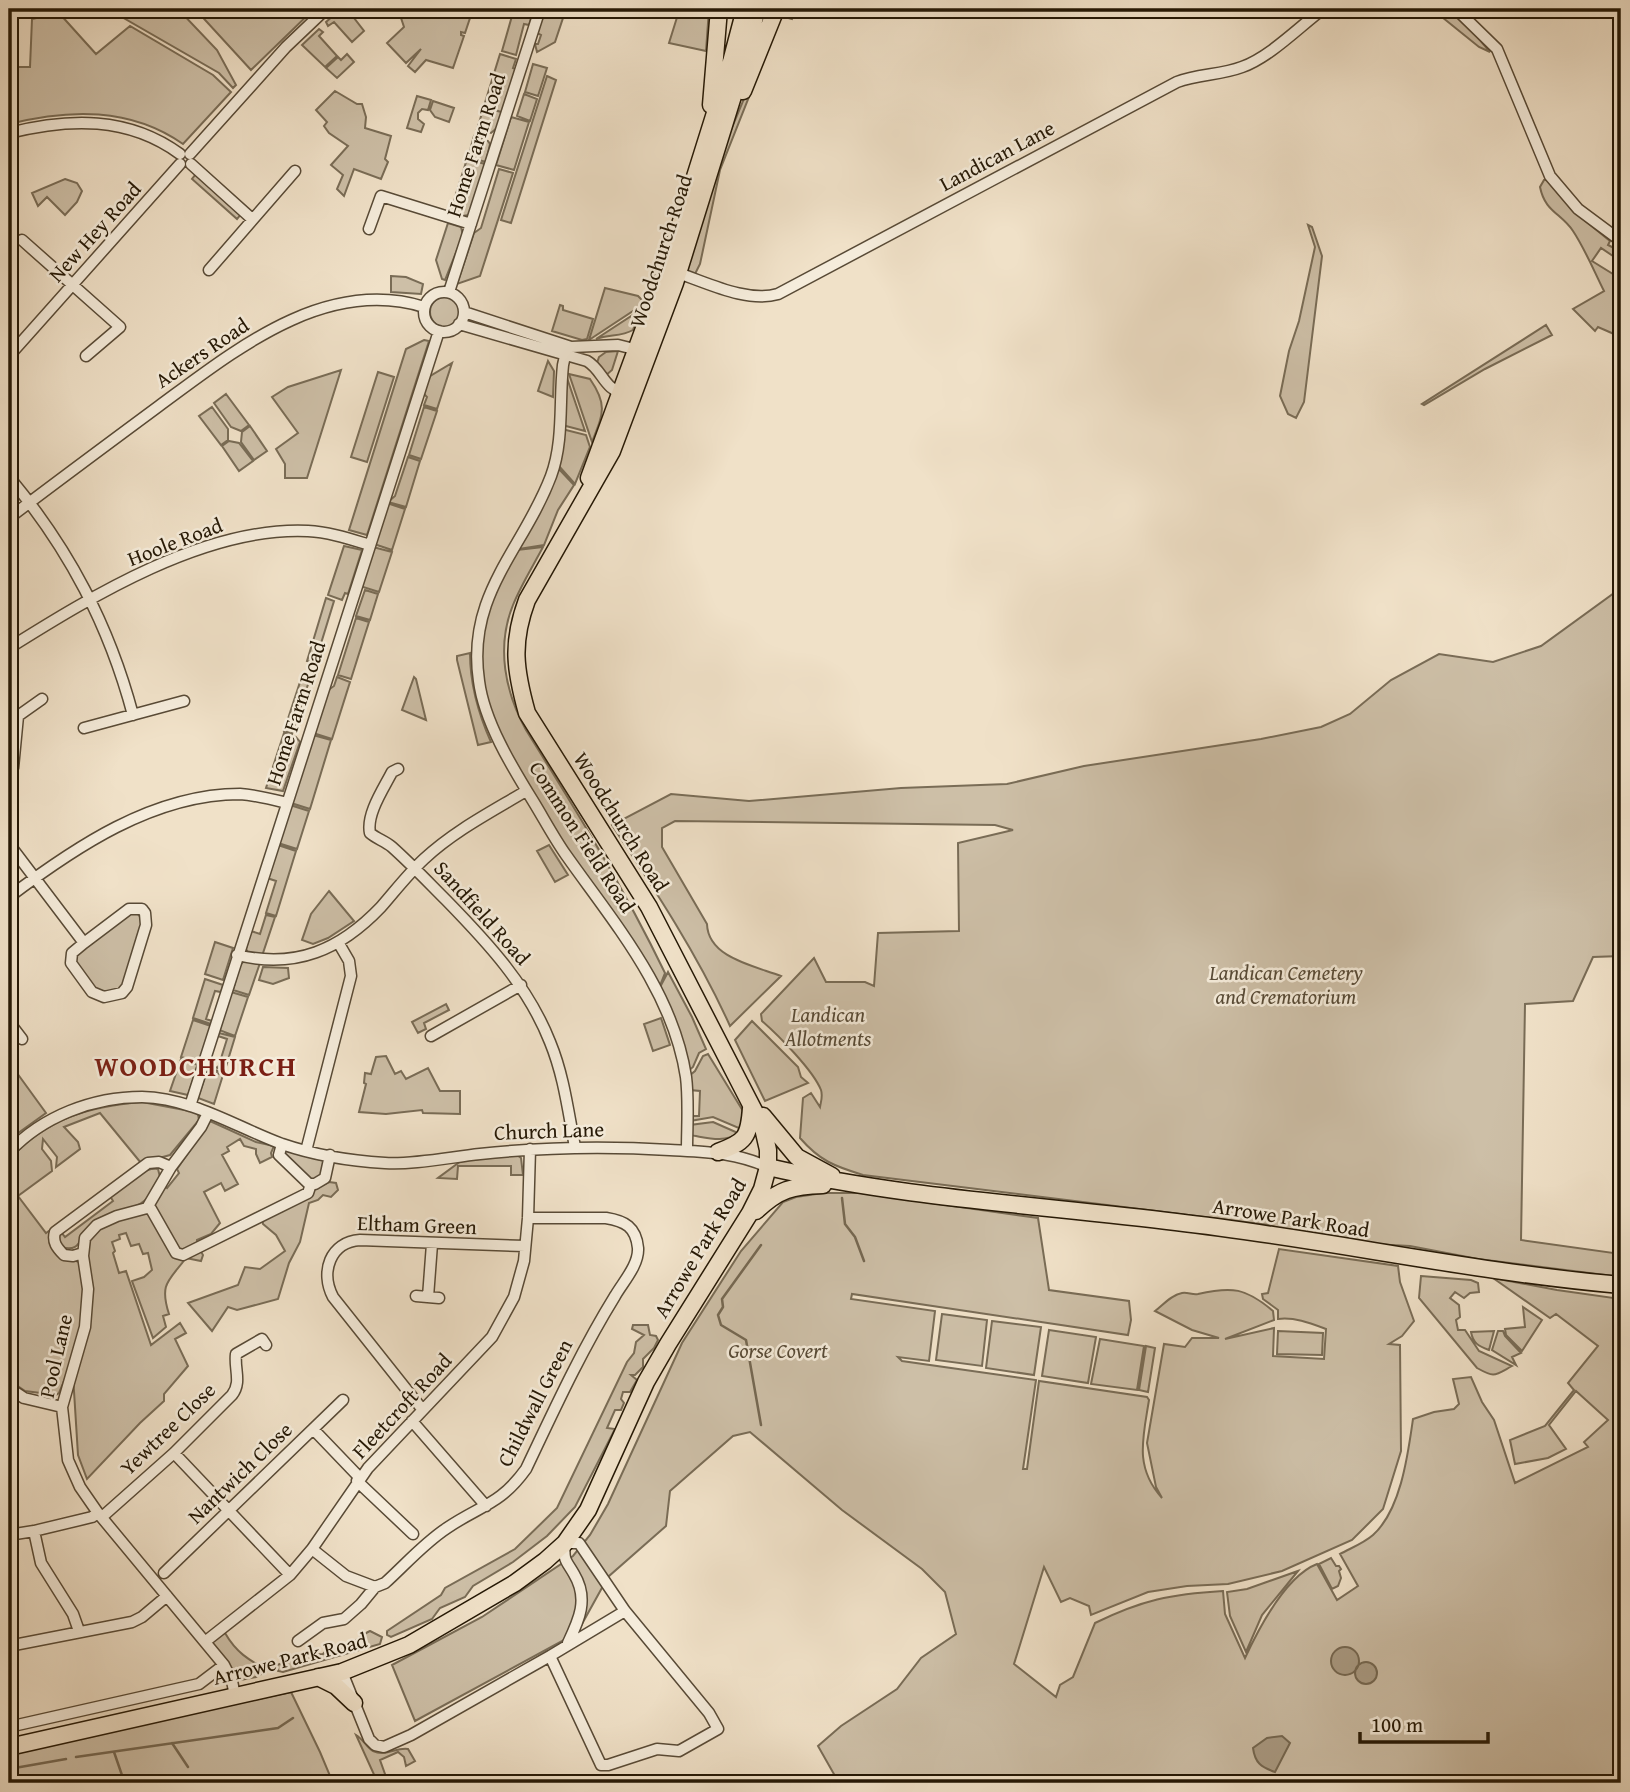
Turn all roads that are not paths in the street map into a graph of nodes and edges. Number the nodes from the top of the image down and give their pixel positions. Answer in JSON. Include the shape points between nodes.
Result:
{"nodes":[{"id":1,"x":326,"y":9,"type":"edge"},
{"id":2,"x":540,"y":9,"type":"edge"},
{"id":3,"x":719,"y":9,"type":"edge"},
{"id":4,"x":745,"y":9,"type":"edge"},
{"id":5,"x":757,"y":9,"type":"edge"},
{"id":6,"x":776,"y":9,"type":"edge"},
{"id":7,"x":1323,"y":9,"type":"edge"},
{"id":8,"x":1456,"y":9,"type":"edge"},
{"id":9,"x":9,"y":133,"type":"edge"},
{"id":10,"x":711,"y":145,"type":"junction"},
{"id":11,"x":185,"y":159,"type":"junction"},
{"id":12,"x":296,"y":172,"type":"dead end"},
{"id":13,"x":700,"y":198,"type":"junction"},
{"id":14,"x":252,"y":219,"type":"junction"},
{"id":15,"x":471,"y":224,"type":"junction"},
{"id":16,"x":369,"y":229,"type":"dead end"},
{"id":17,"x":22,"y":240,"type":"dead end"},
{"id":18,"x":1621,"y":240,"type":"edge"},
{"id":19,"x":209,"y":270,"type":"dead end"},
{"id":20,"x":678,"y":273,"type":"junction"},
{"id":21,"x":72,"y":286,"type":"junction"},
{"id":22,"x":660,"y":288,"type":"junction"},
{"id":23,"x":449,"y":292,"type":"junction"},
{"id":24,"x":424,"y":307,"type":"junction"},
{"id":25,"x":464,"y":312,"type":"junction"},
{"id":26,"x":459,"y":324,"type":"junction"},
{"id":27,"x":439,"y":331,"type":"junction"},
{"id":28,"x":655,"y":337,"type":"junction"},
{"id":29,"x":595,"y":346,"type":"junction"},
{"id":30,"x":638,"y":350,"type":"junction"},
{"id":31,"x":568,"y":351,"type":"junction"},
{"id":32,"x":9,"y":356,"type":"edge"},
{"id":33,"x":86,"y":356,"type":"dead end"},
{"id":34,"x":593,"y":365,"type":"junction"},
{"id":35,"x":622,"y":393,"type":"junction"},
{"id":36,"x":9,"y":478,"type":"edge"},
{"id":37,"x":584,"y":498,"type":"junction"},
{"id":38,"x":28,"y":503,"type":"junction"},
{"id":39,"x":9,"y":518,"type":"edge"},
{"id":40,"x":370,"y":545,"type":"junction"},
{"id":41,"x":90,"y":599,"type":"junction"},
{"id":42,"x":9,"y":648,"type":"edge"},
{"id":43,"x":42,"y":699,"type":"dead end"},
{"id":44,"x":184,"y":701,"type":"dead end"},
{"id":45,"x":133,"y":715,"type":"junction"},
{"id":46,"x":84,"y":728,"type":"dead end"},
{"id":47,"x":398,"y":769,"type":"dead end"},
{"id":48,"x":9,"y":771,"type":"edge"},
{"id":49,"x":526,"y":791,"type":"junction"},
{"id":50,"x":287,"y":803,"type":"junction"},
{"id":51,"x":9,"y":844,"type":"edge"},
{"id":52,"x":414,"y":868,"type":"junction"},
{"id":53,"x":34,"y":878,"type":"junction"},
{"id":54,"x":9,"y":897,"type":"edge"},
{"id":55,"x":338,"y":942,"type":"junction"},
{"id":56,"x":84,"y":943,"type":"junction"},
{"id":57,"x":237,"y":955,"type":"junction"},
{"id":58,"x":521,"y":985,"type":"junction"},
{"id":59,"x":9,"y":1024,"type":"edge"},
{"id":60,"x":432,"y":1036,"type":"dead end"},
{"id":61,"x":22,"y":1039,"type":"dead end"},
{"id":62,"x":732,"y":1068,"type":"junction"},
{"id":63,"x":190,"y":1106,"type":"junction"},
{"id":64,"x":751,"y":1106,"type":"junction"},
{"id":65,"x":208,"y":1113,"type":"junction"},
{"id":66,"x":9,"y":1135,"type":"edge"},
{"id":67,"x":282,"y":1144,"type":"junction"},
{"id":68,"x":575,"y":1147,"type":"junction"},
{"id":69,"x":12,"y":1148,"type":"edge"},
{"id":70,"x":530,"y":1149,"type":"junction"},
{"id":71,"x":306,"y":1151,"type":"junction"},
{"id":72,"x":687,"y":1151,"type":"junction"},
{"id":73,"x":718,"y":1152,"type":"junction"},
{"id":74,"x":330,"y":1155,"type":"junction"},
{"id":75,"x":172,"y":1167,"type":"junction"},
{"id":76,"x":768,"y":1167,"type":"junction"},
{"id":77,"x":843,"y":1183,"type":"junction"},
{"id":78,"x":311,"y":1184,"type":"junction"},
{"id":79,"x":147,"y":1208,"type":"junction"},
{"id":80,"x":528,"y":1218,"type":"junction"},
{"id":81,"x":745,"y":1221,"type":"junction"},
{"id":82,"x":432,"y":1244,"type":"junction"},
{"id":83,"x":525,"y":1246,"type":"junction"},
{"id":84,"x":83,"y":1253,"type":"junction"},
{"id":85,"x":1621,"y":1285,"type":"edge"},
{"id":86,"x":416,"y":1296,"type":"dead end"},
{"id":87,"x":428,"y":1297,"type":"junction"},
{"id":88,"x":439,"y":1298,"type":"dead end"},
{"id":89,"x":265,"y":1339,"type":"dead end"},
{"id":90,"x":9,"y":1388,"type":"edge"},
{"id":91,"x":343,"y":1400,"type":"dead end"},
{"id":92,"x":62,"y":1407,"type":"junction"},
{"id":93,"x":422,"y":1409,"type":"junction"},
{"id":94,"x":412,"y":1421,"type":"junction"},
{"id":95,"x":313,"y":1429,"type":"junction"},
{"id":96,"x":174,"y":1453,"type":"junction"},
{"id":97,"x":358,"y":1480,"type":"junction"},
{"id":98,"x":486,"y":1506,"type":"junction"},
{"id":99,"x":229,"y":1511,"type":"junction"},
{"id":100,"x":100,"y":1515,"type":"junction"},
{"id":101,"x":34,"y":1531,"type":"junction"},
{"id":102,"x":9,"y":1535,"type":"edge"},
{"id":103,"x":413,"y":1535,"type":"dead end"},
{"id":104,"x":565,"y":1543,"type":"junction"},
{"id":105,"x":312,"y":1549,"type":"junction"},
{"id":106,"x":164,"y":1573,"type":"dead end"},
{"id":107,"x":591,"y":1574,"type":"junction"},
{"id":108,"x":290,"y":1575,"type":"junction"},
{"id":109,"x":374,"y":1587,"type":"junction"},
{"id":110,"x":580,"y":1590,"type":"junction"},
{"id":111,"x":167,"y":1596,"type":"junction"},
{"id":112,"x":625,"y":1611,"type":"junction"},
{"id":113,"x":79,"y":1631,"type":"junction"},
{"id":114,"x":206,"y":1641,"type":"junction"},
{"id":115,"x":298,"y":1641,"type":"dead end"},
{"id":116,"x":568,"y":1643,"type":"junction"},
{"id":117,"x":9,"y":1646,"type":"edge"},
{"id":118,"x":550,"y":1656,"type":"junction"},
{"id":119,"x":224,"y":1665,"type":"junction"},
{"id":120,"x":342,"y":1672,"type":"junction"},
{"id":121,"x":318,"y":1677,"type":"junction"},
{"id":122,"x":235,"y":1696,"type":"junction"},
{"id":123,"x":354,"y":1703,"type":"junction"},
{"id":124,"x":13,"y":1726,"type":"dead end"},
{"id":125,"x":9,"y":1747,"type":"edge"}],
"edges":[{"from":1,"to":11,"type":"street","name":"New Hey Road"},
{"from":2,"to":15,"type":"street","name":"Home Farm Road"},
{"from":3,"to":10,"type":"main road"},
{"from":4,"to":10,"type":"main road","name":"Woodchurch Road"},
{"from":5,"to":10,"type":"main road","name":"Woodchurch Road","via":[[743,64]]},
{"from":6,"to":10,"type":"main road","via":[[754,68]]},
{"from":7,"to":20,"type":"street","name":"Landican Lane","via":[[1252,63],[1177,82],[778,294],[748,295]]},
{"from":8,"to":18,"type":"street","via":[[1497,49],[1550,176],[1578,209]]},
{"from":9,"to":11,"type":"street","via":[[58,123],[100,123],[139,131]]},
{"from":10,"to":13,"type":"main road","name":"Woodchurch Road"},
{"from":10,"to":22,"type":"main road","name":"Woodchurch Road"},
{"from":11,"to":14,"type":"street"},
{"from":11,"to":21,"type":"street","name":"New Hey Road"},
{"from":12,"to":14,"type":"street"},
{"from":13,"to":20,"type":"main road","name":"Woodchurch Road"},
{"from":13,"to":22,"type":"main road","via":[[668,284]]},
{"from":14,"to":19,"type":"street"},
{"from":15,"to":16,"type":"street","via":[[381,196]]},
{"from":15,"to":23,"type":"street","name":"Home Farm Road"},
{"from":17,"to":21,"type":"street"},
{"from":20,"to":28,"type":"main road","name":"Woodchurch Road"},
{"from":21,"to":32,"type":"street","name":"New Hey Road"},
{"from":21,"to":33,"type":"street","via":[[120,327]]},
{"from":22,"to":30,"type":"main road","name":"Woodchurch Road"},
{"from":23,"to":24,"type":"street","via":[[436,293]]},
{"from":23,"to":25,"type":"street","via":[[460,300]]},
{"from":24,"to":27,"type":"street","via":[[425,320]]},
{"from":24,"to":38,"type":"street","name":"Ackers Road","via":[[392,300],[353,301],[314,311],[269,331],[219,361]]},
{"from":25,"to":26,"type":"street"},
{"from":25,"to":31,"type":"street"},
{"from":26,"to":27,"type":"street","via":[[450,331]]},
{"from":26,"to":31,"type":"street"},
{"from":27,"to":40,"type":"street","name":"Home Farm Road"},
{"from":28,"to":35,"type":"street","via":[[635,385]]},
{"from":28,"to":37,"type":"main road","name":"Woodchurch Road","via":[[612,451]]},
{"from":29,"to":30,"type":"street"},
{"from":29,"to":31,"type":"street"},
{"from":29,"to":34,"type":"street"},
{"from":30,"to":35,"type":"main road","name":"Woodchurch Road"},
{"from":31,"to":34,"type":"street"},
{"from":31,"to":49,"type":"street","name":"Common Field Road","via":[[552,473],[494,583],[478,630],[484,702]]},
{"from":34,"to":35,"type":"street","via":[[606,384]]},
{"from":35,"to":37,"type":"main road","name":"Woodchurch Road"},
{"from":36,"to":38,"type":"street"},
{"from":37,"to":62,"type":"main road","name":"Woodchurch Road","via":[[518,624],[517,678],[527,713],[649,907]]},
{"from":38,"to":39,"type":"street","name":"Ackers Road"},
{"from":38,"to":41,"type":"street"},
{"from":40,"to":41,"type":"street","name":"Hoole Road","via":[[309,531],[257,534],[157,566]]},
{"from":40,"to":50,"type":"street","name":"Home Farm Road"},
{"from":41,"to":42,"type":"street","name":"Hoole Road"},
{"from":41,"to":45,"type":"street","via":[[114,650]]},
{"from":43,"to":48,"type":"street","via":[[18,716]]},
{"from":44,"to":45,"type":"street"},
{"from":45,"to":46,"type":"street"},
{"from":47,"to":52,"type":"street","name":"Sandfield Road","via":[[392,772],[369,829]]},
{"from":49,"to":52,"type":"street","via":[[462,829]]},
{"from":49,"to":72,"type":"street","name":"Common Field Road","via":[[647,972],[663,1005],[685,1074]]},
{"from":50,"to":53,"type":"street","via":[[238,794],[147,813],[109,829]]},
{"from":50,"to":57,"type":"street","name":"Home Farm Road"},
{"from":51,"to":53,"type":"street"},
{"from":52,"to":55,"type":"street","via":[[370,917]]},
{"from":52,"to":58,"type":"street","name":"Sandfield Road"},
{"from":53,"to":54,"type":"street"},
{"from":53,"to":56,"type":"street"},
{"from":55,"to":57,"type":"street","via":[[292,960],[263,961]]},
{"from":55,"to":71,"type":"street","via":[[351,976]]},
{"from":56,"to":56,"type":"street","via":[[129,909],[145,913],[146,925],[122,993],[99,997],[79,975],[71,958]]},
{"from":57,"to":63,"type":"street","name":"Home Farm Road"},
{"from":58,"to":60,"type":"street","name":"Sandfield Road"},
{"from":58,"to":68,"type":"street","name":"Sandfield Road","via":[[557,1062]]},
{"from":59,"to":61,"type":"street"},
{"from":62,"to":64,"type":"main road","name":"Woodchurch Road"},
{"from":62,"to":77,"type":"main road","via":[[797,1157]]},
{"from":63,"to":65,"type":"street","name":"Church Lane"},
{"from":63,"to":69,"type":"street","name":"Church Lane","via":[[144,1097],[78,1107],[34,1130]]},
{"from":64,"to":73,"type":"main road","via":[[745,1138]]},
{"from":64,"to":76,"type":"main road","name":"Woodchurch Road","via":[[763,1128]]},
{"from":65,"to":67,"type":"street","name":"Church Lane"},
{"from":65,"to":75,"type":"street"},
{"from":66,"to":69,"type":"street"},
{"from":67,"to":71,"type":"street","name":"Church Lane"},
{"from":67,"to":78,"type":"street","via":[[279,1155]]},
{"from":68,"to":70,"type":"street","name":"Church Lane"},
{"from":68,"to":72,"type":"street","name":"Church Lane"},
{"from":70,"to":74,"type":"street","name":"Church Lane","via":[[387,1163]]},
{"from":70,"to":80,"type":"street","name":"Fleetcroft Road"},
{"from":71,"to":74,"type":"street","name":"Church Lane"},
{"from":72,"to":73,"type":"street","name":"Church Lane"},
{"from":73,"to":76,"type":"street","name":"Church Lane"},
{"from":74,"to":78,"type":"street","via":[[325,1178]]},
{"from":75,"to":79,"type":"street"},
{"from":75,"to":84,"type":"street","via":[[148,1163],[55,1232],[57,1248],[64,1255]]},
{"from":76,"to":77,"type":"main road","name":"Arrowe Park Road"},
{"from":76,"to":81,"type":"main road","name":"Arrowe Park Road"},
{"from":77,"to":81,"type":"main road","via":[[790,1187],[771,1196]]},
{"from":77,"to":85,"type":"main road","name":"Arrowe Park Road","via":[[1176,1222]]},
{"from":78,"to":79,"type":"street","via":[[308,1193],[183,1255],[176,1253],[159,1220]]},
{"from":79,"to":84,"type":"street","via":[[97,1225],[85,1238]]},
{"from":80,"to":83,"type":"street","name":"Fleetcroft Road"},
{"from":80,"to":98,"type":"street","name":"Childwall Green","via":[[618,1220],[634,1231],[638,1249],[526,1469],[509,1491]]},
{"from":81,"to":104,"type":"main road","name":"Arrowe Park Road","via":[[667,1344],[632,1410],[600,1488]]},
{"from":82,"to":83,"type":"street","name":"Eltham Green"},
{"from":82,"to":87,"type":"street"},
{"from":82,"to":93,"type":"street","name":"Eltham Green","via":[[348,1241],[337,1249],[327,1271],[333,1297]]},
{"from":83,"to":93,"type":"street","name":"Fleetcroft Road","via":[[514,1297],[492,1337]]},
{"from":84,"to":92,"type":"street","name":"Pool Lane","via":[[88,1289],[85,1327]]},
{"from":86,"to":87,"type":"street"},
{"from":87,"to":88,"type":"street"},
{"from":89,"to":96,"type":"street","name":"Yewtree Close","via":[[236,1354],[237,1389]]},
{"from":90,"to":92,"type":"street","via":[[24,1398]]},
{"from":91,"to":95,"type":"street","name":"Nantwich Close"},
{"from":92,"to":100,"type":"street","name":"Pool Lane","via":[[68,1460]]},
{"from":93,"to":94,"type":"street","name":"Fleetcroft Road"},
{"from":94,"to":97,"type":"street","name":"Fleetcroft Road"},
{"from":94,"to":98,"type":"street"},
{"from":95,"to":97,"type":"street"},
{"from":95,"to":99,"type":"street","name":"Nantwich Close"},
{"from":96,"to":99,"type":"street"},
{"from":96,"to":100,"type":"street","name":"Yewtree Close"},
{"from":97,"to":103,"type":"street"},
{"from":97,"to":105,"type":"street","name":"Fleetcroft Road"},
{"from":98,"to":109,"type":"street","name":"Childwall Green","via":[[448,1527],[385,1583]]},
{"from":99,"to":106,"type":"street","name":"Nantwich Close"},
{"from":99,"to":108,"type":"street"},
{"from":100,"to":101,"type":"street"},
{"from":100,"to":111,"type":"street","name":"Pool Lane"},
{"from":101,"to":102,"type":"street"},
{"from":101,"to":113,"type":"street","via":[[41,1563]]},
{"from":104,"to":107,"type":"street","via":[[579,1543]]},
{"from":104,"to":110,"type":"street","via":[[564,1558]]},
{"from":104,"to":120,"type":"main road","name":"Arrowe Park Road","via":[[514,1583],[460,1616]]},
{"from":105,"to":108,"type":"street","name":"Fleetcroft Road"},
{"from":105,"to":109,"type":"street","via":[[346,1576]]},
{"from":107,"to":110,"type":"street"},
{"from":107,"to":112,"type":"street"},
{"from":108,"to":114,"type":"street","name":"Fleetcroft Road"},
{"from":109,"to":115,"type":"street","name":"Childwall Green","via":[[344,1619],[323,1623]]},
{"from":110,"to":116,"type":"street","via":[[582,1616]]},
{"from":111,"to":113,"type":"street","via":[[132,1622]]},
{"from":111,"to":114,"type":"street","name":"Pool Lane"},
{"from":112,"to":116,"type":"street"},
{"from":112,"to":118,"type":"street","via":[[718,1729],[679,1751],[657,1749],[601,1765]]},
{"from":113,"to":117,"type":"street"},
{"from":114,"to":119,"type":"street","name":"Pool Lane"},
{"from":116,"to":118,"type":"street"},
{"from":118,"to":123,"type":"street","via":[[384,1747],[369,1738]]},
{"from":119,"to":122,"type":"street","name":"Pool Lane"},
{"from":119,"to":124,"type":"street","name":"Arrowe Park Road","via":[[199,1684]]},
{"from":120,"to":121,"type":"main road","name":"Arrowe Park Road"},
{"from":120,"to":123,"type":"street"},
{"from":121,"to":122,"type":"main road","name":"Arrowe Park Road"},
{"from":121,"to":123,"type":"main road"},
{"from":122,"to":125,"type":"main road","name":"Arrowe Park Road"}]}
